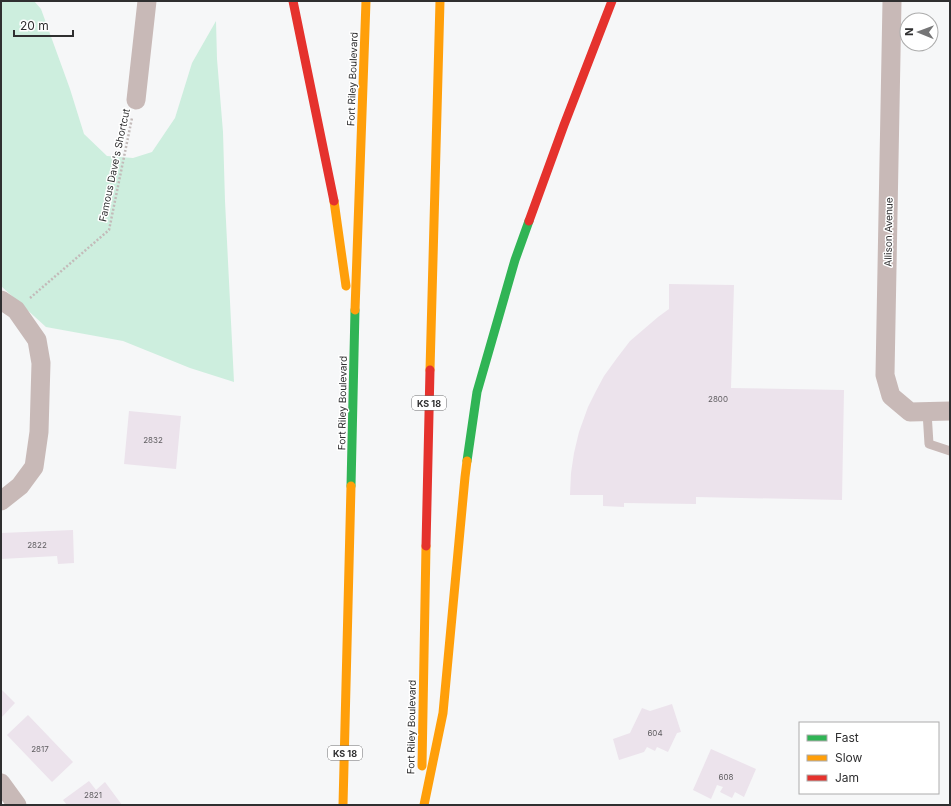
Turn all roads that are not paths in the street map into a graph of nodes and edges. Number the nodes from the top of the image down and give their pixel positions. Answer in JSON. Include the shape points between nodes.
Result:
{"nodes":[{"id":1,"x":147,"y":1,"type":"edge"},
{"id":2,"x":293,"y":1,"type":"edge"},
{"id":3,"x":366,"y":1,"type":"edge"},
{"id":4,"x":440,"y":1,"type":"edge"},
{"id":5,"x":612,"y":1,"type":"edge"},
{"id":6,"x":892,"y":1,"type":"edge"},
{"id":7,"x":136,"y":100,"type":"road end"},
{"id":8,"x":8,"y":305,"type":"edge"},
{"id":9,"x":354,"y":341,"type":"junction"},
{"id":10,"x":927,"y":412,"type":"junction"},
{"id":11,"x":950,"y":412,"type":"edge"},
{"id":12,"x":950,"y":451,"type":"edge"},
{"id":13,"x":1,"y":501,"type":"edge"},
{"id":14,"x":1,"y":783,"type":"edge"},
{"id":15,"x":17,"y":805,"type":"edge"},
{"id":16,"x":343,"y":805,"type":"edge"},
{"id":17,"x":422,"y":805,"type":"edge"}],
"edges":[{"from":1,"to":7,"type":"street"},
{"from":2,"to":9,"type":"highway","via":[[333,194]]},
{"from":3,"to":9,"type":"highway","name":"Fort Riley Boulevard","number":"KS 18"},
{"from":4,"to":17,"type":"highway","name":"Fort Riley Boulevard","number":"KS 18"},
{"from":5,"to":17,"type":"highway","via":[[515,260],[477,392],[465,477],[442,713]]},
{"from":6,"to":10,"type":"street","name":"Allison Avenue","via":[[885,375],[891,396],[910,412]]},
{"from":8,"to":13,"type":"street","via":[[37,340],[41,363],[39,432],[34,467],[20,486]]},
{"from":9,"to":16,"type":"highway","name":"Fort Riley Boulevard","number":"KS 18"},
{"from":10,"to":11,"type":"street","name":"Allison Avenue"},
{"from":10,"to":12,"type":"lane","via":[[929,444]]},
{"from":14,"to":15,"type":"street"}]}
